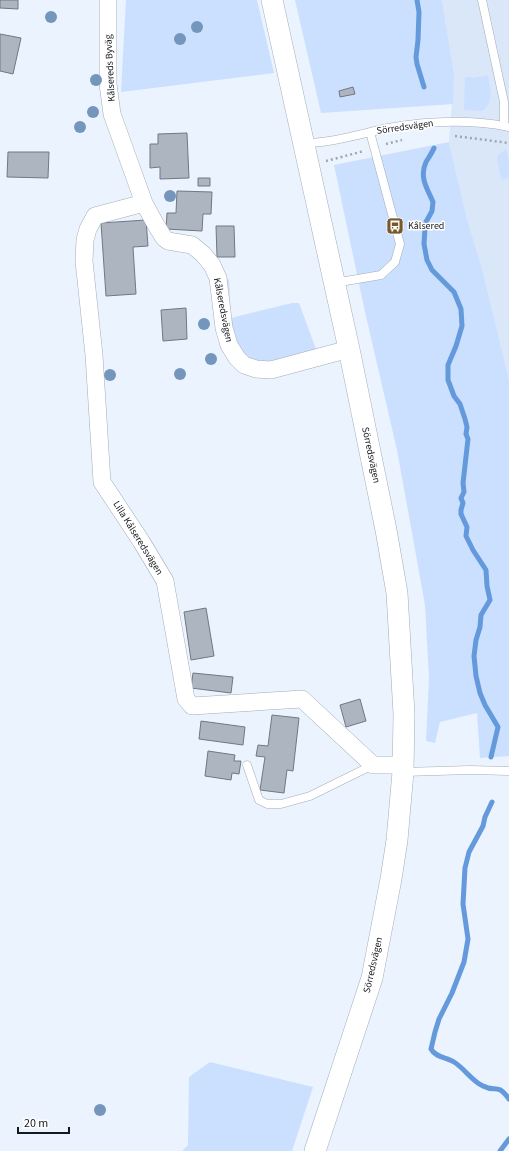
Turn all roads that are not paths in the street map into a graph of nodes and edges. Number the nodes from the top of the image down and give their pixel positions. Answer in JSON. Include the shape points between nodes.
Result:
{"nodes":[{"id":1,"x":108,"y":0,"type":"edge"},
{"id":2,"x":272,"y":0,"type":"edge"},
{"id":3,"x":482,"y":0,"type":"edge"},
{"id":4,"x":506,"y":126,"type":"edge"},
{"id":5,"x":370,"y":132,"type":"junction"},
{"id":6,"x":310,"y":143,"type":"junction"},
{"id":7,"x":144,"y":203,"type":"junction"},
{"id":8,"x":334,"y":283,"type":"junction"},
{"id":9,"x":348,"y":349,"type":"junction"},
{"id":10,"x":247,"y":765,"type":"dead end"},
{"id":11,"x":373,"y":766,"type":"junction"},
{"id":12,"x":403,"y":769,"type":"junction"},
{"id":13,"x":509,"y":771,"type":"edge"},
{"id":14,"x":315,"y":1151,"type":"edge"}],
"edges":[{"from":1,"to":7,"type":"street","name":"Kålsereds Byväg","via":[[108,84],[112,114]]},
{"from":2,"to":6,"type":"street","name":"Sörredsvägen"},
{"from":3,"to":4,"type":"lane","via":[[504,102]]},
{"from":4,"to":5,"type":"lane","name":"Sörredsvägen","via":[[444,122]]},
{"from":5,"to":6,"type":"lane","name":"Sörredsvägen"},
{"from":5,"to":8,"type":"lane","via":[[400,244],[396,262],[381,275]]},
{"from":6,"to":8,"type":"street","name":"Sörredsvägen"},
{"from":7,"to":9,"type":"street","name":"Kålseredsvägen","via":[[164,238],[192,245],[212,265],[218,278],[224,328],[229,345],[244,364],[256,369],[271,370]]},
{"from":7,"to":11,"type":"street","name":"Lilla Kålseredsvägen","via":[[95,216],[85,240],[84,261],[94,355],[102,482],[165,581],[186,699],[192,706],[302,699]]},
{"from":8,"to":9,"type":"street","name":"Sörredsvägen"},
{"from":9,"to":12,"type":"street","name":"Sörredsvägen","via":[[397,592],[404,714]]},
{"from":10,"to":11,"type":"lane","via":[[259,800],[267,804],[281,804],[310,796]]},
{"from":11,"to":12,"type":"street"},
{"from":12,"to":13,"type":"lane"},
{"from":12,"to":14,"type":"street","name":"Sörredsvägen","via":[[397,840],[372,978]]}]}
